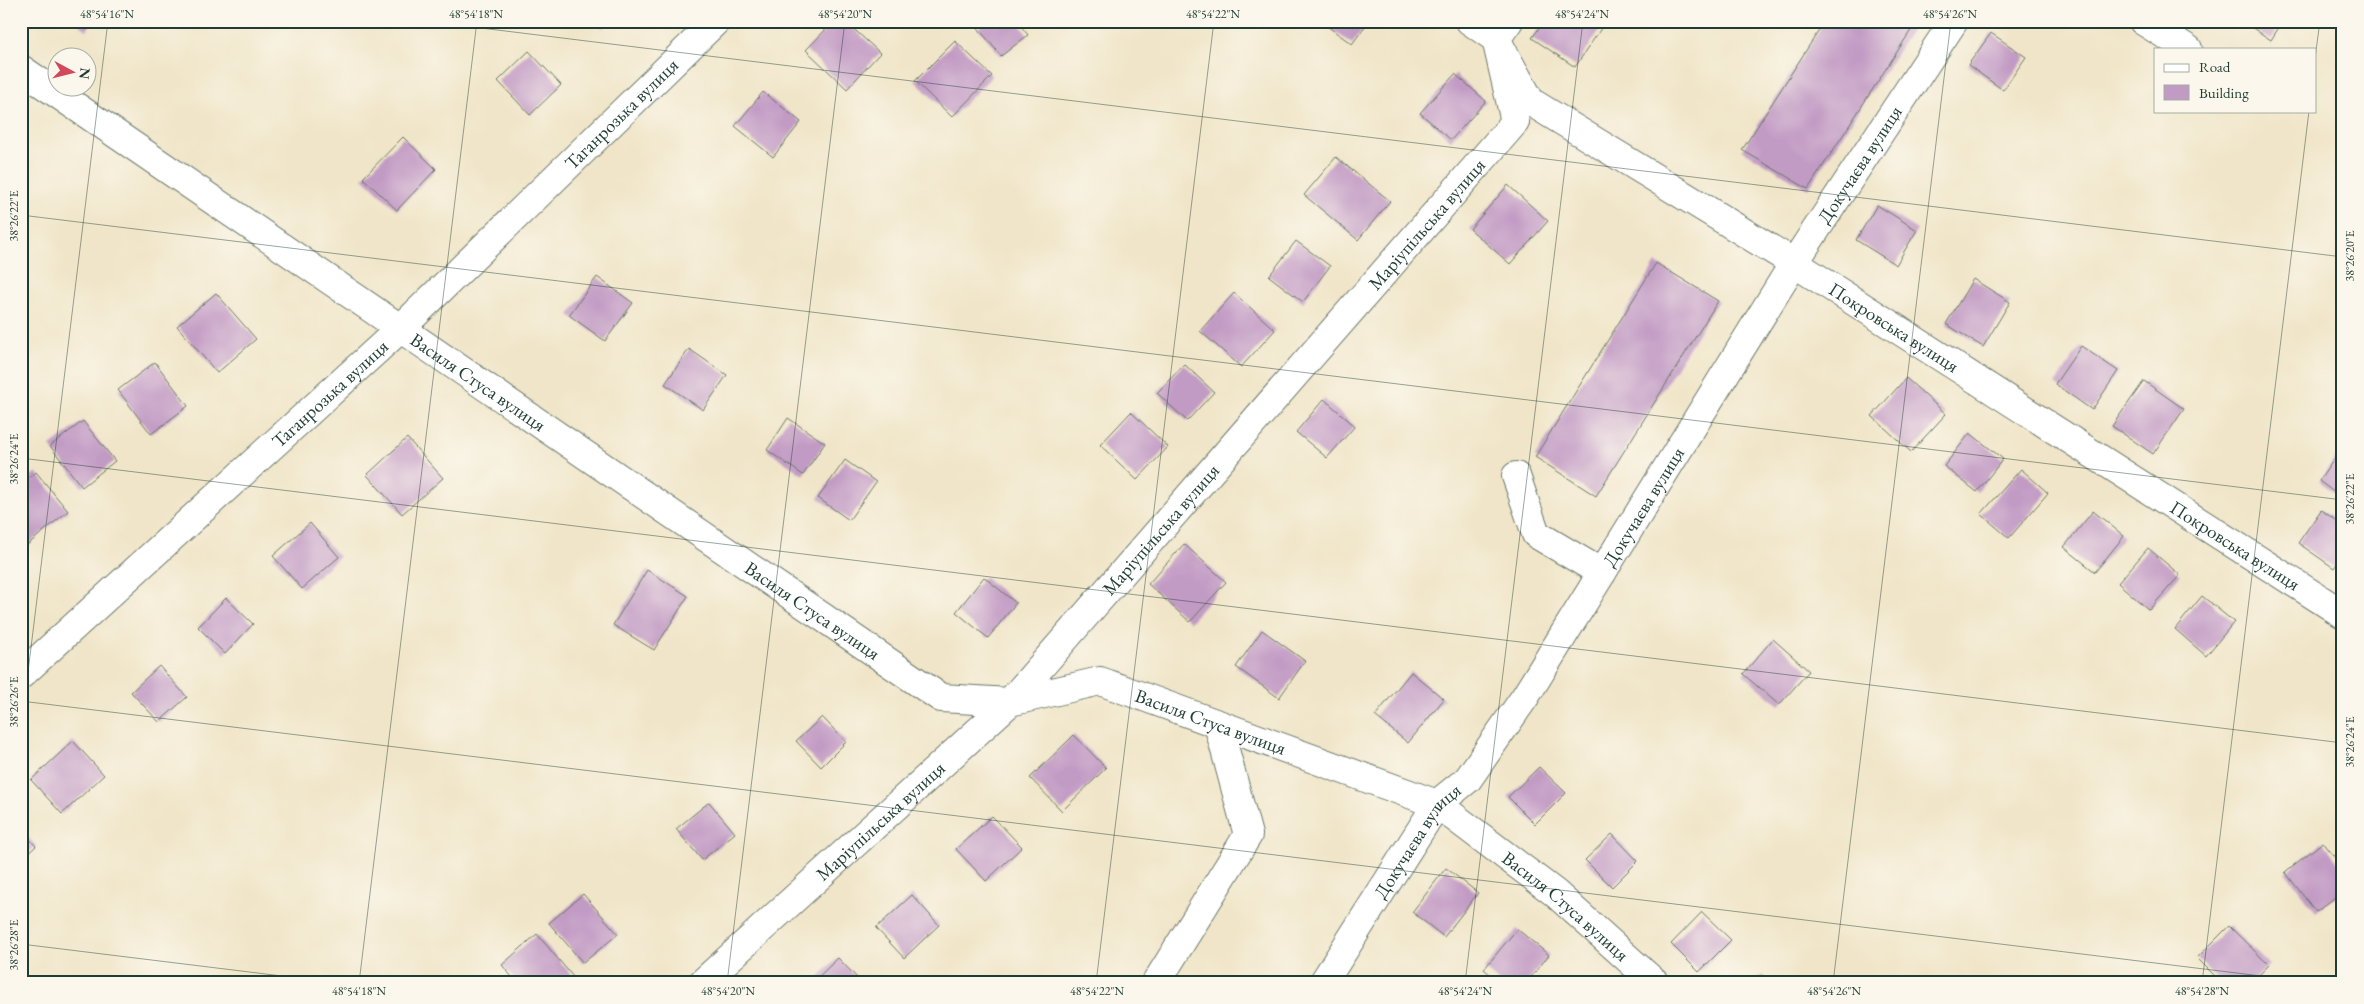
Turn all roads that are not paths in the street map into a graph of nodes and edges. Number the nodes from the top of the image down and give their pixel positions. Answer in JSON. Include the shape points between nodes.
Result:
{"nodes":[{"id":1,"x":716,"y":21,"type":"edge"},
{"id":2,"x":1470,"y":21,"type":"edge"},
{"id":3,"x":1954,"y":21,"type":"edge"},
{"id":4,"x":2143,"y":21,"type":"edge"},
{"id":5,"x":1502,"y":30,"type":"edge"},
{"id":6,"x":2186,"y":48,"type":"edge"},
{"id":7,"x":21,"y":69,"type":"edge"},
{"id":8,"x":1794,"y":263,"type":"junction"},
{"id":9,"x":400,"y":329,"type":"junction"},
{"id":10,"x":1516,"y":476,"type":"dead end"},
{"id":11,"x":1602,"y":573,"type":"junction"},
{"id":12,"x":2343,"y":614,"type":"edge"},
{"id":13,"x":21,"y":675,"type":"edge"},
{"id":14,"x":1010,"y":702,"type":"junction"},
{"id":15,"x":1218,"y":724,"type":"junction"},
{"id":16,"x":1437,"y":804,"type":"junction"},
{"id":17,"x":702,"y":983,"type":"edge"},
{"id":18,"x":1156,"y":983,"type":"edge"},
{"id":19,"x":1323,"y":983,"type":"edge"},
{"id":20,"x":1655,"y":983,"type":"edge"}],
"edges":[{"from":1,"to":9,"type":"street","name":"Таганрозька вулиця"},
{"from":2,"to":5,"type":"street","name":"Покровська вулиця"},
{"from":3,"to":8,"type":"street","name":"Докучаєва вулиця"},
{"from":4,"to":6,"type":"street"},
{"from":5,"to":8,"type":"street","name":"Покровська вулиця","via":[[1531,102]]},
{"from":5,"to":14,"type":"street","name":"Маріупільська вулиця","via":[[1515,122]]},
{"from":7,"to":9,"type":"street","name":"Василя Стуса вулиця"},
{"from":8,"to":11,"type":"street","name":"Докучаєва вулиця"},
{"from":8,"to":12,"type":"street","name":"Покровська вулиця"},
{"from":9,"to":13,"type":"street","name":"Таганрозька вулиця"},
{"from":9,"to":14,"type":"street","name":"Василя Стуса вулиця","via":[[941,698]]},
{"from":10,"to":11,"type":"street","via":[[1536,534]]},
{"from":11,"to":16,"type":"street","name":"Докучаєва вулиця","via":[[1525,697],[1468,779]]},
{"from":14,"to":15,"type":"street","name":"Василя Стуса вулиця","via":[[1100,681]]},
{"from":14,"to":17,"type":"street","name":"Маріупільська вулиця"},
{"from":15,"to":16,"type":"street","name":"Василя Стуса вулиця"},
{"from":15,"to":18,"type":"street","via":[[1248,835]]},
{"from":16,"to":19,"type":"street","name":"Докучаєва вулиця"},
{"from":16,"to":20,"type":"street","name":"Василя Стуса вулиця","via":[[1555,893]]}]}
